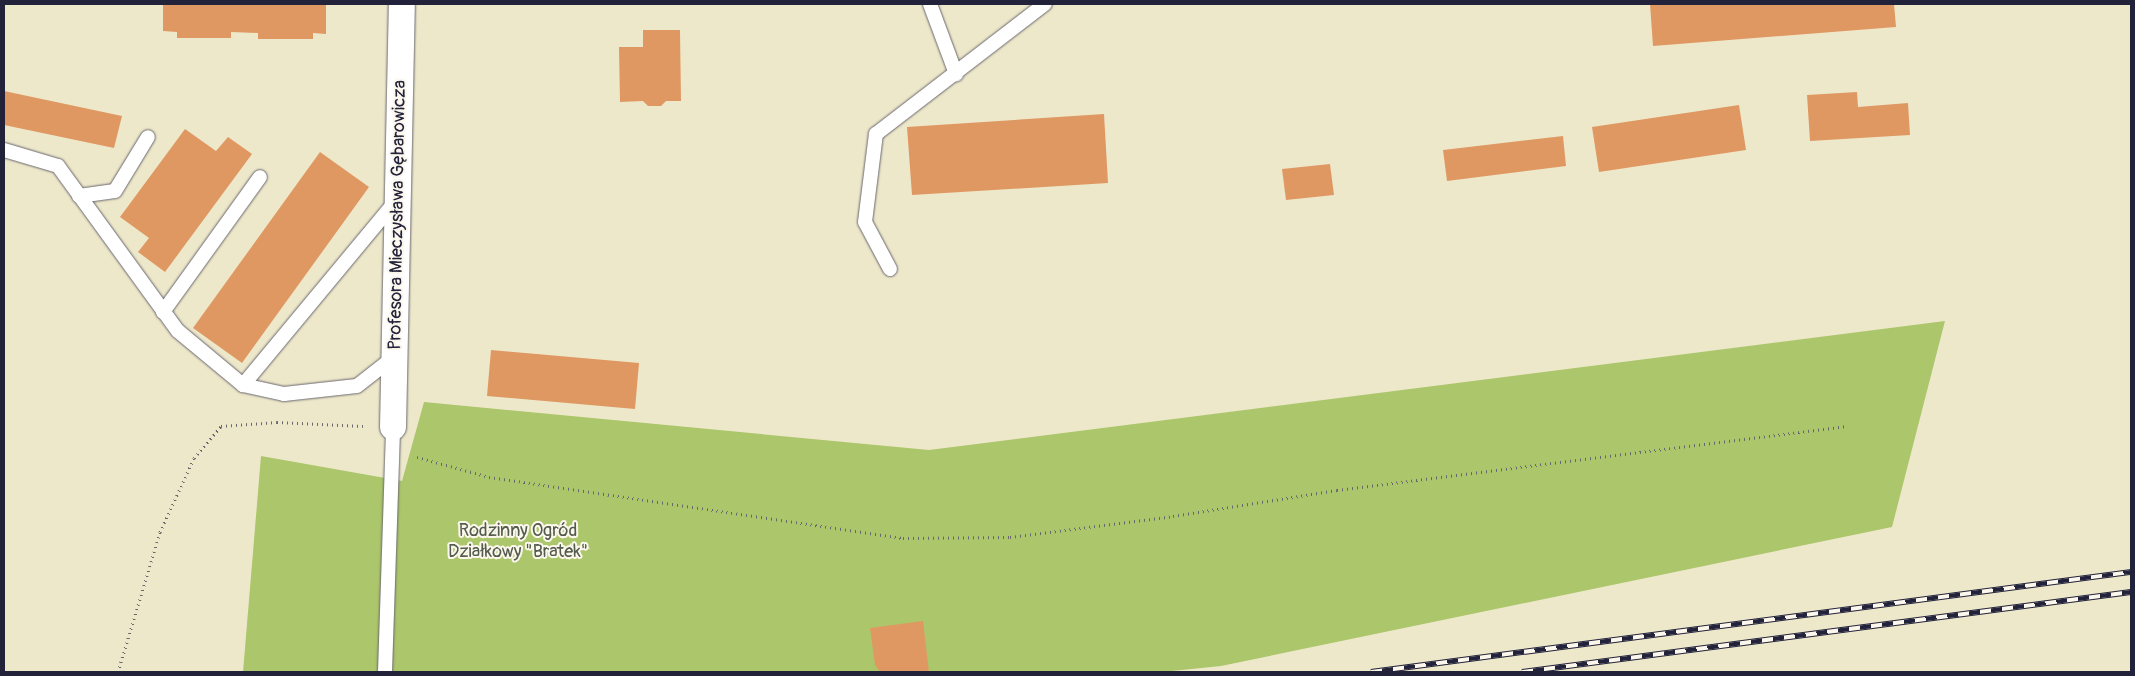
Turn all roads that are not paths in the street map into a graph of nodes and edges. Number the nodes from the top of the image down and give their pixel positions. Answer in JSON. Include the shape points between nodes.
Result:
{"nodes":[{"id":1,"x":402,"y":4,"type":"edge"},
{"id":2,"x":930,"y":4,"type":"edge"},
{"id":3,"x":1045,"y":4,"type":"edge"},
{"id":4,"x":956,"y":74,"type":"junction"},
{"id":5,"x":148,"y":138,"type":"dead end"},
{"id":6,"x":4,"y":150,"type":"edge"},
{"id":7,"x":260,"y":177,"type":"dead end"},
{"id":8,"x":79,"y":196,"type":"junction"},
{"id":9,"x":398,"y":198,"type":"junction"},
{"id":10,"x":890,"y":269,"type":"dead end"},
{"id":11,"x":163,"y":312,"type":"junction"},
{"id":12,"x":394,"y":357,"type":"junction"},
{"id":13,"x":243,"y":385,"type":"junction"},
{"id":14,"x":393,"y":438,"type":"joint"},
{"id":15,"x":385,"y":672,"type":"edge"}],
"edges":[{"from":1,"to":9,"type":"street","name":"Profesora Mieczysława Gębarowicza"},
{"from":2,"to":4,"type":"lane"},
{"from":3,"to":4,"type":"lane"},
{"from":4,"to":10,"type":"lane","via":[[876,134],[865,222]]},
{"from":5,"to":8,"type":"lane","via":[[115,191]]},
{"from":6,"to":8,"type":"lane","via":[[58,166]]},
{"from":7,"to":11,"type":"lane"},
{"from":8,"to":11,"type":"lane"},
{"from":9,"to":12,"type":"street","name":"Profesora Mieczysława Gębarowicza"},
{"from":9,"to":13,"type":"lane"},
{"from":11,"to":13,"type":"lane","via":[[178,331]]},
{"from":12,"to":13,"type":"lane","via":[[357,386],[284,394]]},
{"from":12,"to":14,"type":"street","name":"Profesora Mieczysława Gębarowicza"},
{"from":14,"to":15,"type":"lane"}]}
